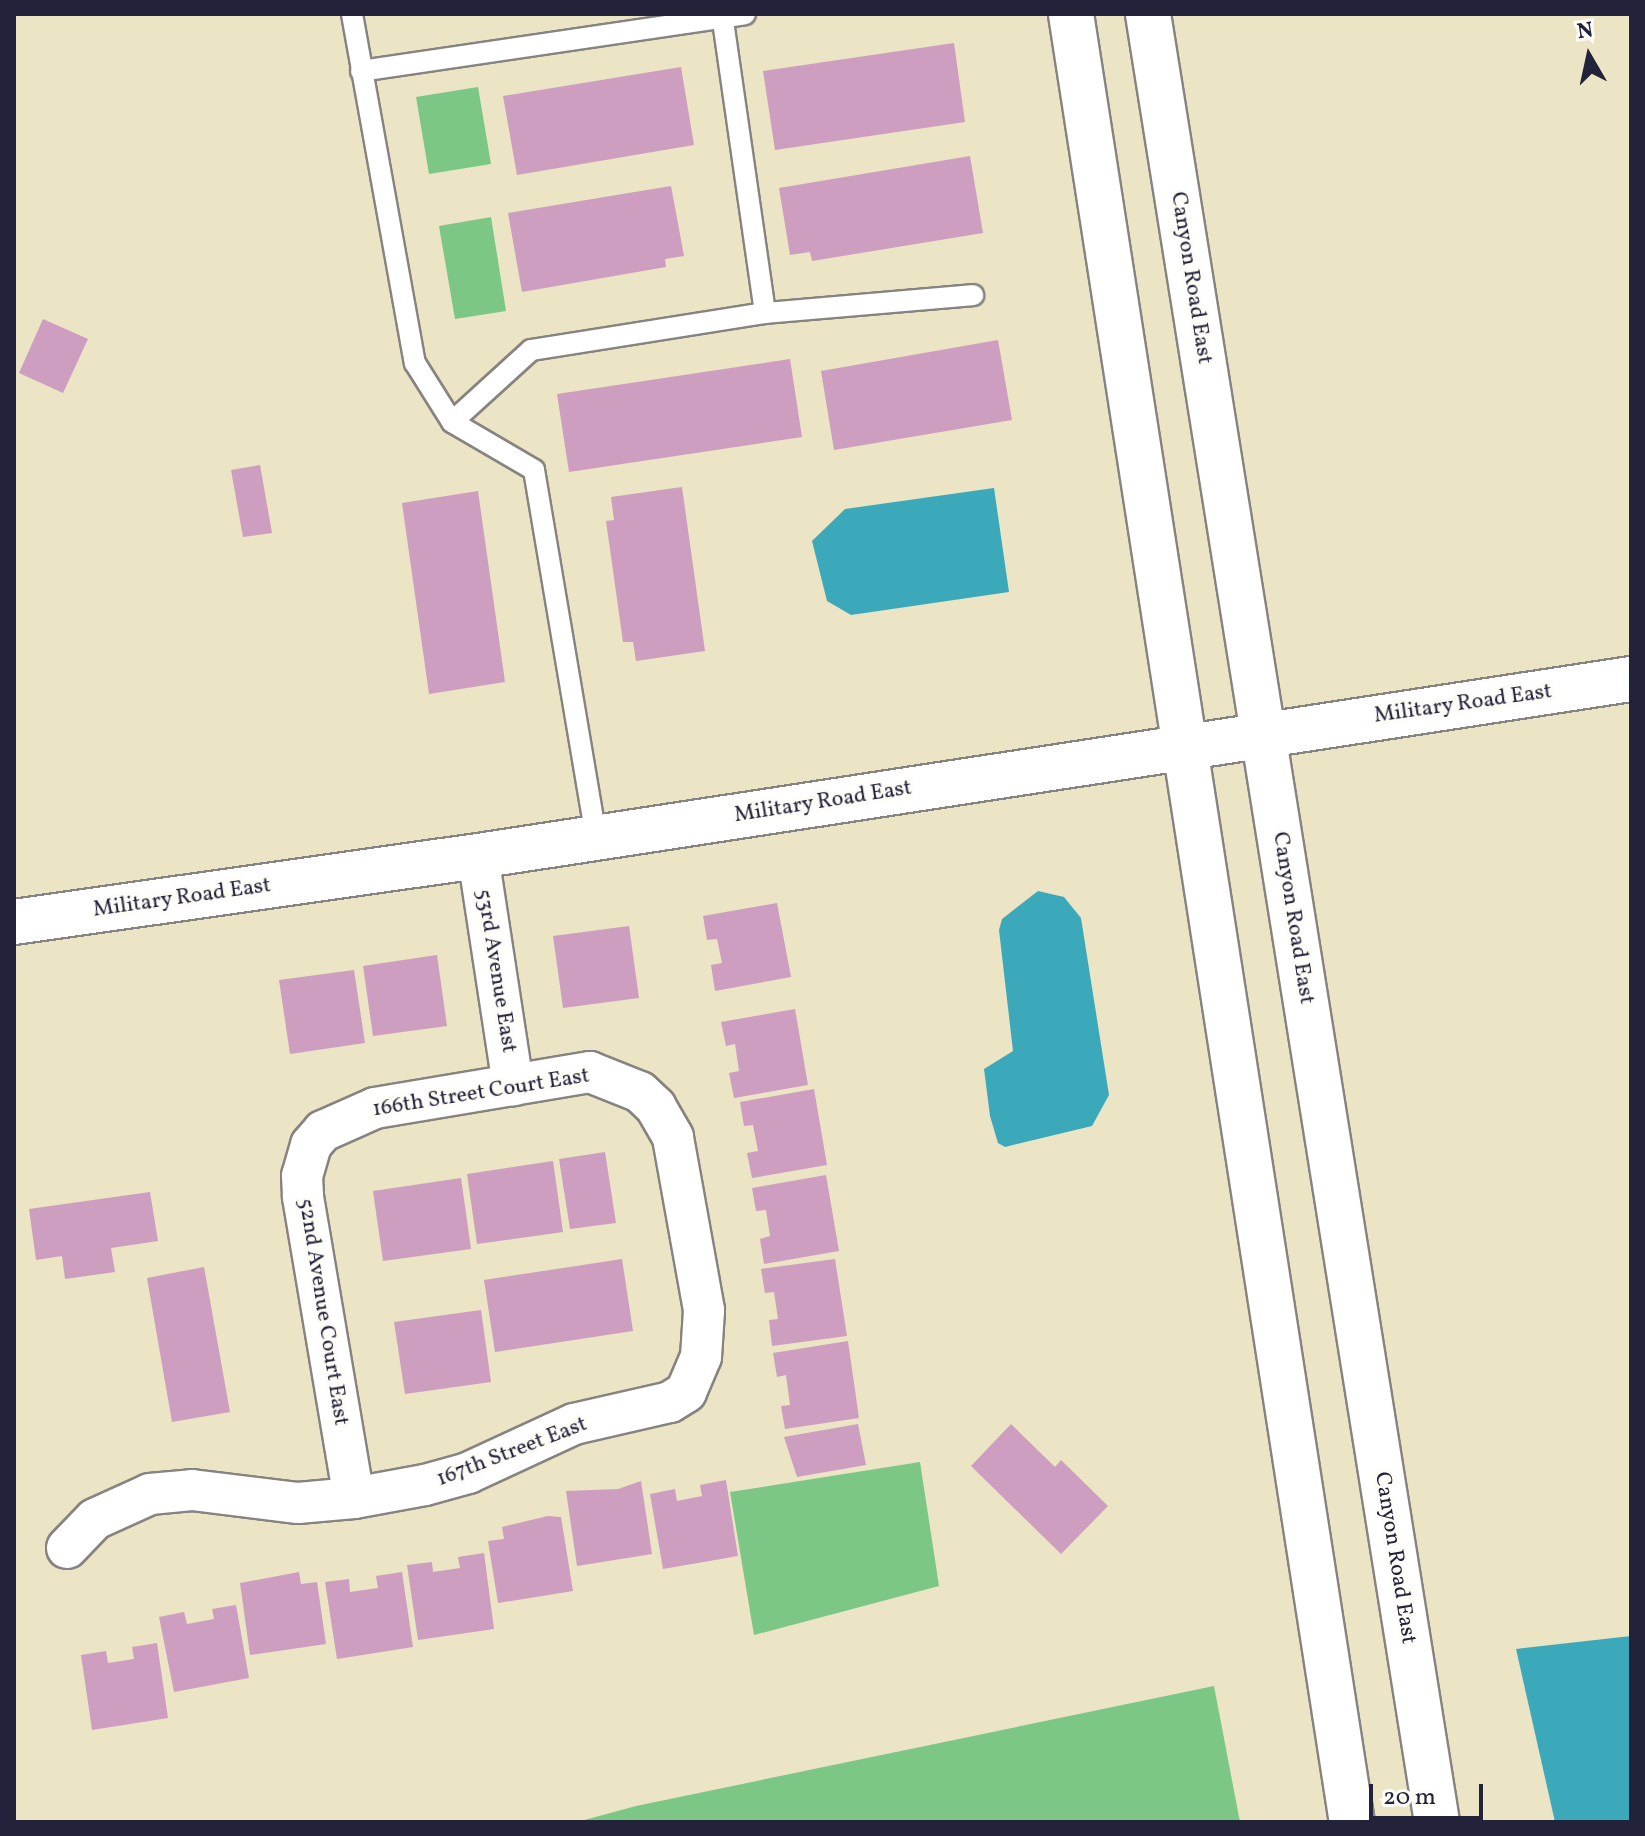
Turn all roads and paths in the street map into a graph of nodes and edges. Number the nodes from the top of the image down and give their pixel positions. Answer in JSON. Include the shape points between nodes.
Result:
{"nodes":[{"id":1,"x":352,"y":14,"type":"edge"},
{"id":2,"x":745,"y":14,"type":"edge"},
{"id":3,"x":1071,"y":14,"type":"edge"},
{"id":4,"x":1148,"y":14,"type":"edge"},
{"id":5,"x":722,"y":16,"type":"edge"},
{"id":6,"x":361,"y":71,"type":"junction"},
{"id":7,"x":973,"y":295,"type":"dead end"},
{"id":8,"x":765,"y":313,"type":"junction"},
{"id":9,"x":452,"y":422,"type":"junction"},
{"id":10,"x":1631,"y":679,"type":"edge"},
{"id":11,"x":1264,"y":734,"type":"junction"},
{"id":12,"x":1182,"y":745,"type":"junction"},
{"id":13,"x":596,"y":838,"type":"junction"},
{"id":14,"x":478,"y":856,"type":"junction"},
{"id":15,"x":14,"y":922,"type":"edge"},
{"id":16,"x":513,"y":1085,"type":"junction"},
{"id":17,"x":323,"y":1131,"type":"joint"},
{"id":18,"x":686,"y":1392,"type":"joint"},
{"id":19,"x":354,"y":1498,"type":"junction"},
{"id":20,"x":67,"y":1548,"type":"dead end"},
{"id":21,"x":1352,"y":1822,"type":"edge"},
{"id":22,"x":1437,"y":1822,"type":"edge"}],
"edges":[{"from":1,"to":6,"type":"lane"},
{"from":2,"to":5,"type":"lane"},
{"from":3,"to":12,"type":"main road"},
{"from":4,"to":11,"type":"main road","name":"Canyon Road East"},
{"from":5,"to":6,"type":"lane"},
{"from":5,"to":8,"type":"lane"},
{"from":6,"to":9,"type":"lane","via":[[415,363]]},
{"from":7,"to":8,"type":"lane"},
{"from":8,"to":9,"type":"lane","via":[[531,350]]},
{"from":9,"to":13,"type":"lane","via":[[534,470]]},
{"from":10,"to":11,"type":"main road","name":"Military Road East"},
{"from":11,"to":12,"type":"main road","name":"Military Road East"},
{"from":11,"to":22,"type":"main road","name":"Canyon Road East"},
{"from":12,"to":13,"type":"main road","name":"Military Road East"},
{"from":12,"to":21,"type":"main road"},
{"from":13,"to":14,"type":"main road","name":"Military Road East"},
{"from":14,"to":15,"type":"main road","name":"Military Road East"},
{"from":14,"to":16,"type":"street","name":"53rd Avenue East"},
{"from":16,"to":17,"type":"street","name":"166th Street Court East","via":[[375,1108]]},
{"from":16,"to":18,"type":"street","name":"166th Street Court East","via":[[590,1072],[640,1092],[656,1107],[673,1137],[704,1310],[701,1357]]},
{"from":17,"to":19,"type":"street","name":"52nd Avenue Court East","via":[[305,1156],[303,1197]]},
{"from":18,"to":19,"type":"street","name":"167th Street East","via":[[670,1402],[574,1424],[468,1473]]},
{"from":19,"to":20,"type":"street","name":"167th Street East","via":[[298,1503],[192,1490],[150,1494],[95,1519]]}]}
